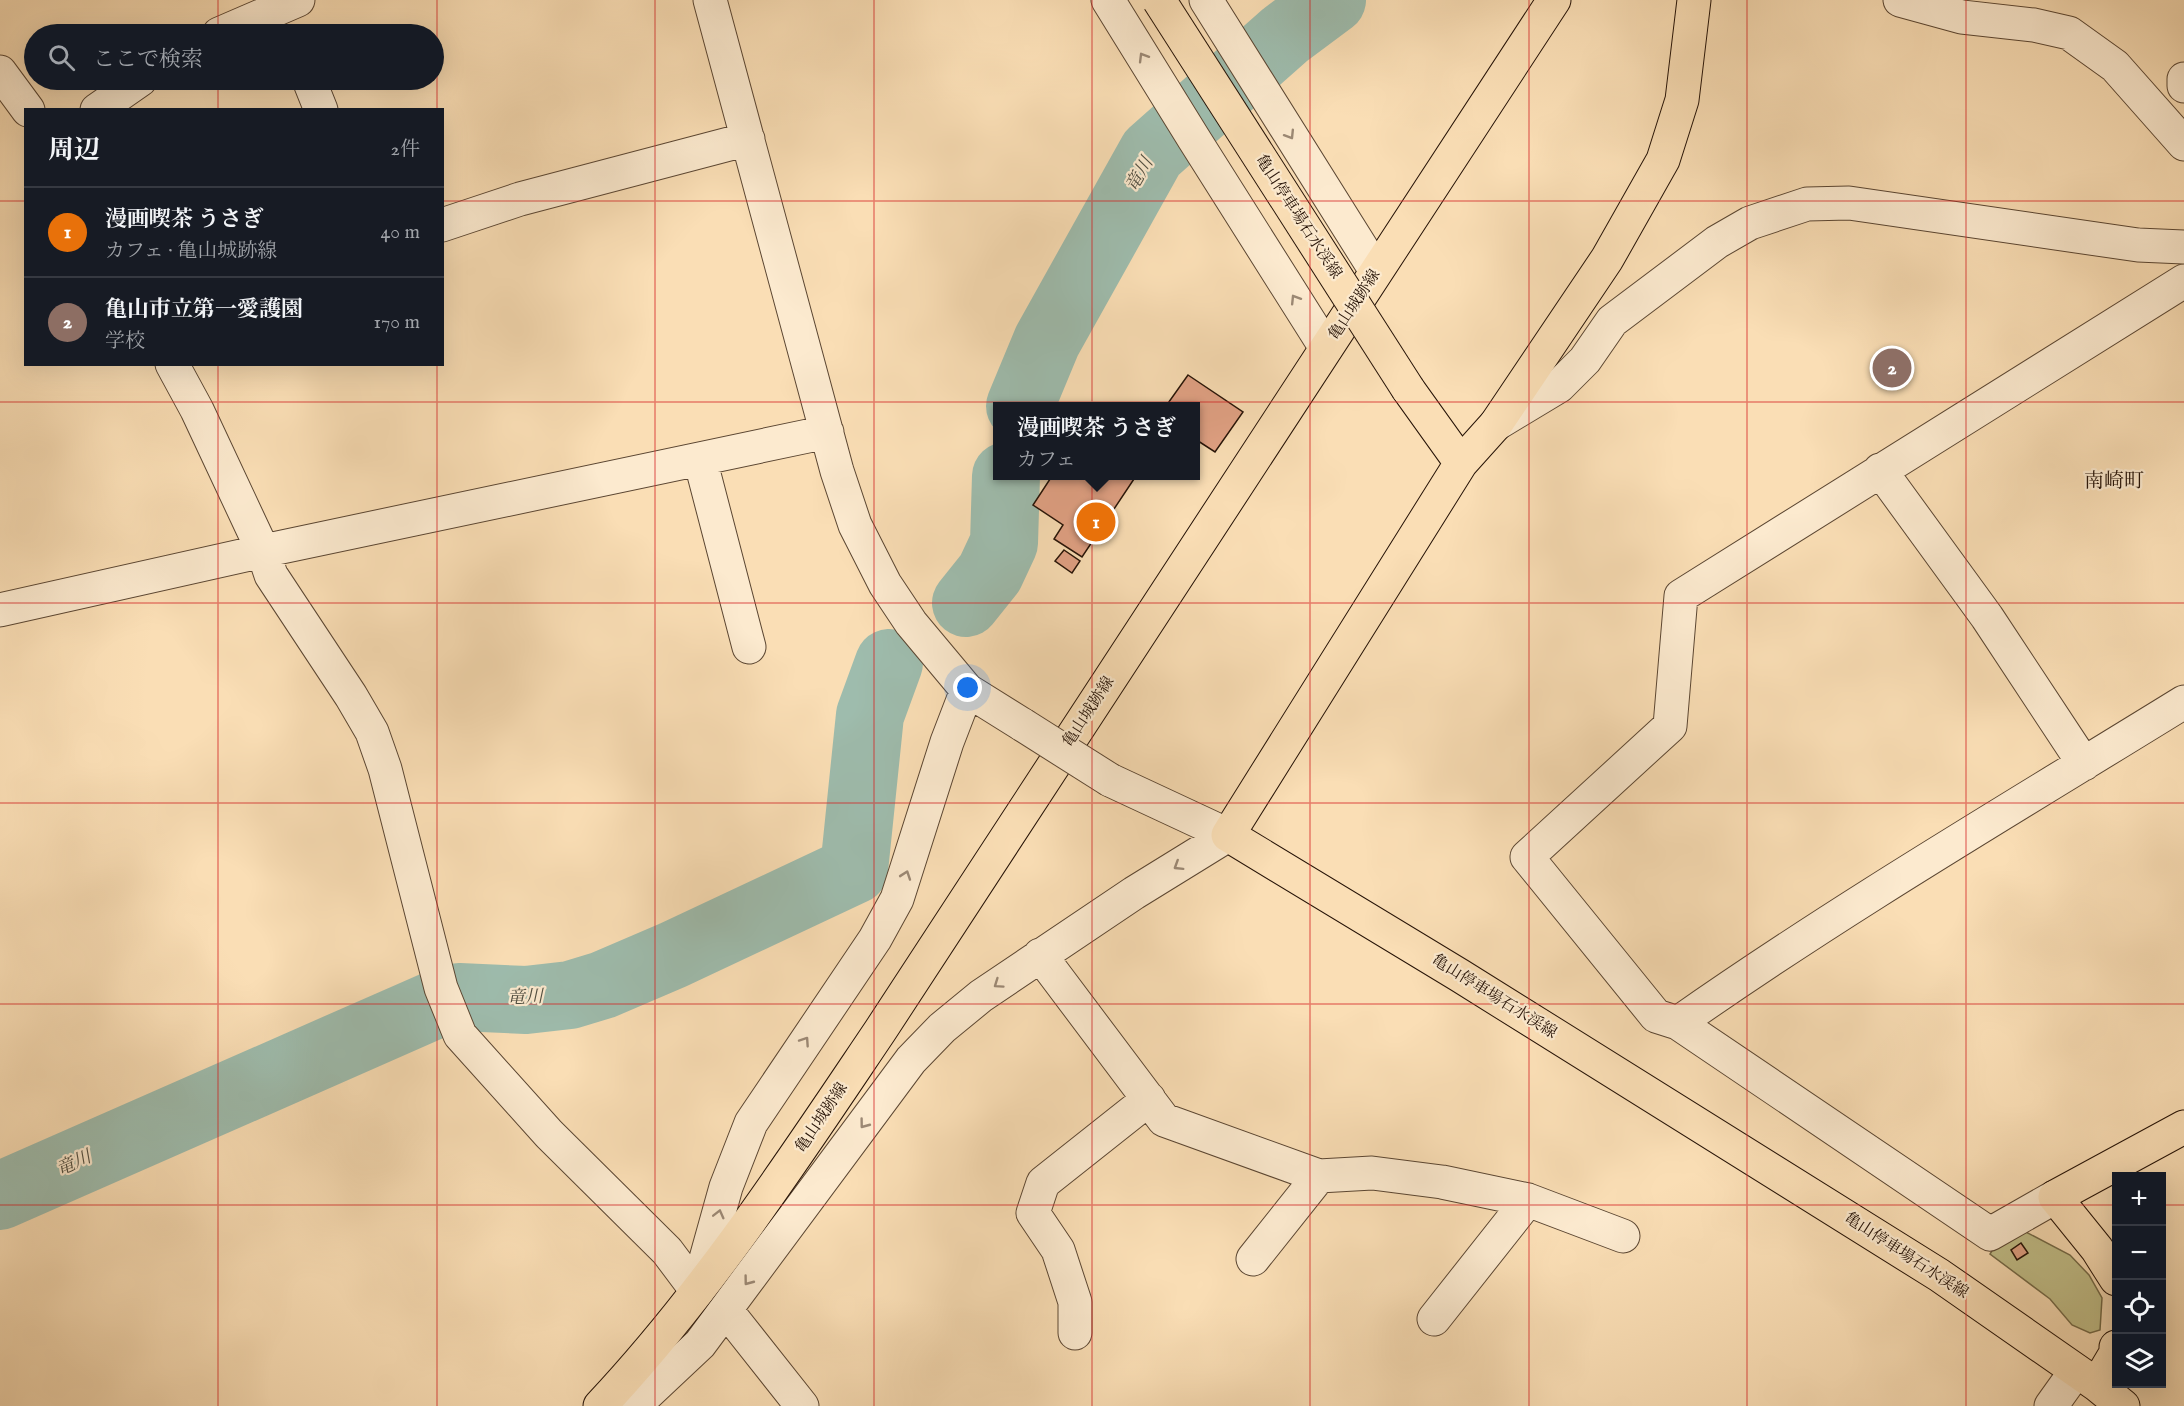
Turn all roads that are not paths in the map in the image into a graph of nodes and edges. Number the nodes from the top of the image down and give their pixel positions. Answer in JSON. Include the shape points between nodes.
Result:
{"nodes":[{"id":1,"x":710,"y":0,"type":"edge"},
{"id":2,"x":1108,"y":0,"type":"edge"},
{"id":3,"x":1159,"y":0,"type":"edge"},
{"id":4,"x":1206,"y":0,"type":"edge"},
{"id":5,"x":1554,"y":0,"type":"edge"},
{"id":6,"x":1694,"y":0,"type":"edge"},
{"id":7,"x":1900,"y":0,"type":"edge"},
{"id":8,"x":290,"y":14,"type":"edge"},
{"id":9,"x":254,"y":24,"type":"edge"},
{"id":10,"x":0,"y":72,"type":"edge"},
{"id":11,"x":2184,"y":79,"type":"edge"},
{"id":12,"x":2184,"y":86,"type":"edge"},
{"id":13,"x":126,"y":90,"type":"edge"},
{"id":14,"x":313,"y":90,"type":"edge"},
{"id":15,"x":27,"y":108,"type":"edge"},
{"id":16,"x":100,"y":108,"type":"edge"},
{"id":17,"x":320,"y":108,"type":"edge"},
{"id":18,"x":748,"y":139,"type":"junction"},
{"id":19,"x":2184,"y":144,"type":"edge"},
{"id":20,"x":444,"y":224,"type":"edge"},
{"id":21,"x":2184,"y":247,"type":"edge"},
{"id":22,"x":1376,"y":271,"type":"junction"},
{"id":23,"x":2184,"y":281,"type":"edge"},
{"id":24,"x":1326,"y":348,"type":"junction"},
{"id":25,"x":173,"y":366,"type":"edge"},
{"id":26,"x":1496,"y":424,"type":"junction"},
{"id":27,"x":827,"y":432,"type":"junction"},
{"id":28,"x":700,"y":459,"type":"junction"},
{"id":29,"x":1461,"y":463,"type":"junction"},
{"id":30,"x":1880,"y":470,"type":"junction"},
{"id":31,"x":263,"y":550,"type":"junction"},
{"id":32,"x":0,"y":610,"type":"edge"},
{"id":33,"x":749,"y":647,"type":"dead end"},
{"id":34,"x":967,"y":690,"type":"junction"},
{"id":35,"x":2184,"y":702,"type":"edge"},
{"id":36,"x":2084,"y":764,"type":"junction"},
{"id":37,"x":1228,"y":835,"type":"junction"},
{"id":38,"x":1040,"y":956,"type":"junction"},
{"id":39,"x":1678,"y":1023,"type":"junction"},
{"id":40,"x":1149,"y":1099,"type":"junction"},
{"id":41,"x":2184,"y":1127,"type":"edge"},
{"id":42,"x":1319,"y":1176,"type":"junction"},
{"id":43,"x":2055,"y":1197,"type":"junction"},
{"id":44,"x":1528,"y":1200,"type":"junction"},
{"id":45,"x":1623,"y":1236,"type":"dead end"},
{"id":46,"x":1253,"y":1259,"type":"dead end"},
{"id":47,"x":2112,"y":1273,"type":"edge"},
{"id":48,"x":697,"y":1291,"type":"junction"},
{"id":49,"x":726,"y":1310,"type":"junction"},
{"id":50,"x":1434,"y":1319,"type":"dead end"},
{"id":51,"x":1075,"y":1333,"type":"dead end"},
{"id":52,"x":2112,"y":1356,"type":"edge"},
{"id":53,"x":2086,"y":1378,"type":"junction"},
{"id":54,"x":600,"y":1406,"type":"edge"},
{"id":55,"x":634,"y":1406,"type":"edge"},
{"id":56,"x":802,"y":1406,"type":"edge"},
{"id":57,"x":2051,"y":1406,"type":"edge"},
{"id":58,"x":2123,"y":1406,"type":"edge"}],
"edges":[{"from":1,"to":18,"type":"street"},
{"from":24,"to":2,"type":"street","one_way":true},
{"from":3,"to":29,"type":"main road","name":"亀山停車場石水渓線","bridge":true,"via":[[1408,389]]},
{"from":4,"to":22,"type":"street","one_way":true},
{"from":5,"to":22,"type":"main road","name":"亀山城跡線"},
{"from":6,"to":26,"type":"main road","via":[[1682,100],[1663,160],[1607,259]]},
{"from":7,"to":19,"type":"street","via":[[1962,17],[2069,33],[2115,66]]},
{"from":8,"to":9,"type":"street"},
{"from":10,"to":15,"type":"street"},
{"from":11,"to":12,"type":"street"},
{"from":13,"to":16,"type":"street"},
{"from":14,"to":17,"type":"street"},
{"from":18,"to":20,"type":"street"},
{"from":18,"to":27,"type":"street"},
{"from":21,"to":26,"type":"street","via":[[2138,245],[1849,203],[1807,204],[1750,223],[1717,242],[1612,321],[1586,360],[1559,386]]},
{"from":22,"to":24,"type":"main road","name":"亀山城跡線"},
{"from":23,"to":30,"type":"street"},
{"from":24,"to":48,"type":"main road","name":"亀山城跡線","via":[[880,1031],[747,1227]]},
{"from":25,"to":31,"type":"street"},
{"from":26,"to":29,"type":"main road"},
{"from":27,"to":28,"type":"street"},
{"from":27,"to":34,"type":"street","via":[[855,525],[885,584],[911,623]]},
{"from":28,"to":31,"type":"street"},
{"from":28,"to":33,"type":"street"},
{"from":29,"to":37,"type":"main road"},
{"from":30,"to":36,"type":"street","via":[[1987,617]]},
{"from":30,"to":39,"type":"street","via":[[1681,596],[1670,726],[1527,856],[1656,1016]]},
{"from":31,"to":32,"type":"street"},
{"from":31,"to":48,"type":"street","via":[[271,575],[372,732],[441,988],[460,1035],[549,1134],[667,1251]]},
{"from":34,"to":37,"type":"street","bridge":true,"via":[[1110,780]]},
{"from":48,"to":34,"type":"street","one_way":true,"via":[[726,1186],[751,1123],[875,939],[897,899]]},
{"from":35,"to":36,"type":"street"},
{"from":36,"to":39,"type":"street","via":[[1838,915]]},
{"from":37,"to":38,"type":"street","one_way":true},
{"from":37,"to":53,"type":"main road","name":"亀山停車場石水渓線","via":[[1460,975],[1939,1275]]},
{"from":38,"to":40,"type":"street"},
{"from":38,"to":49,"type":"street","one_way":true,"via":[[981,996],[911,1060]]},
{"from":39,"to":43,"type":"street","via":[[1989,1234]]},
{"from":40,"to":42,"type":"street","via":[[1164,1120]]},
{"from":40,"to":51,"type":"street","via":[[1043,1183],[1033,1213],[1058,1250],[1075,1302]]},
{"from":41,"to":43,"type":"main road"},
{"from":42,"to":44,"type":"street","via":[[1372,1173],[1442,1182]]},
{"from":42,"to":46,"type":"street"},
{"from":43,"to":47,"type":"main road"},
{"from":44,"to":45,"type":"street"},
{"from":44,"to":50,"type":"street"},
{"from":48,"to":54,"type":"main road","name":"亀山城跡線"},
{"from":49,"to":55,"type":"street","via":[[700,1344]]},
{"from":49,"to":56,"type":"street"},
{"from":52,"to":53,"type":"main road"},
{"from":53,"to":57,"type":"street"},
{"from":53,"to":58,"type":"main road","name":"亀山停車場石水渓線"}]}
